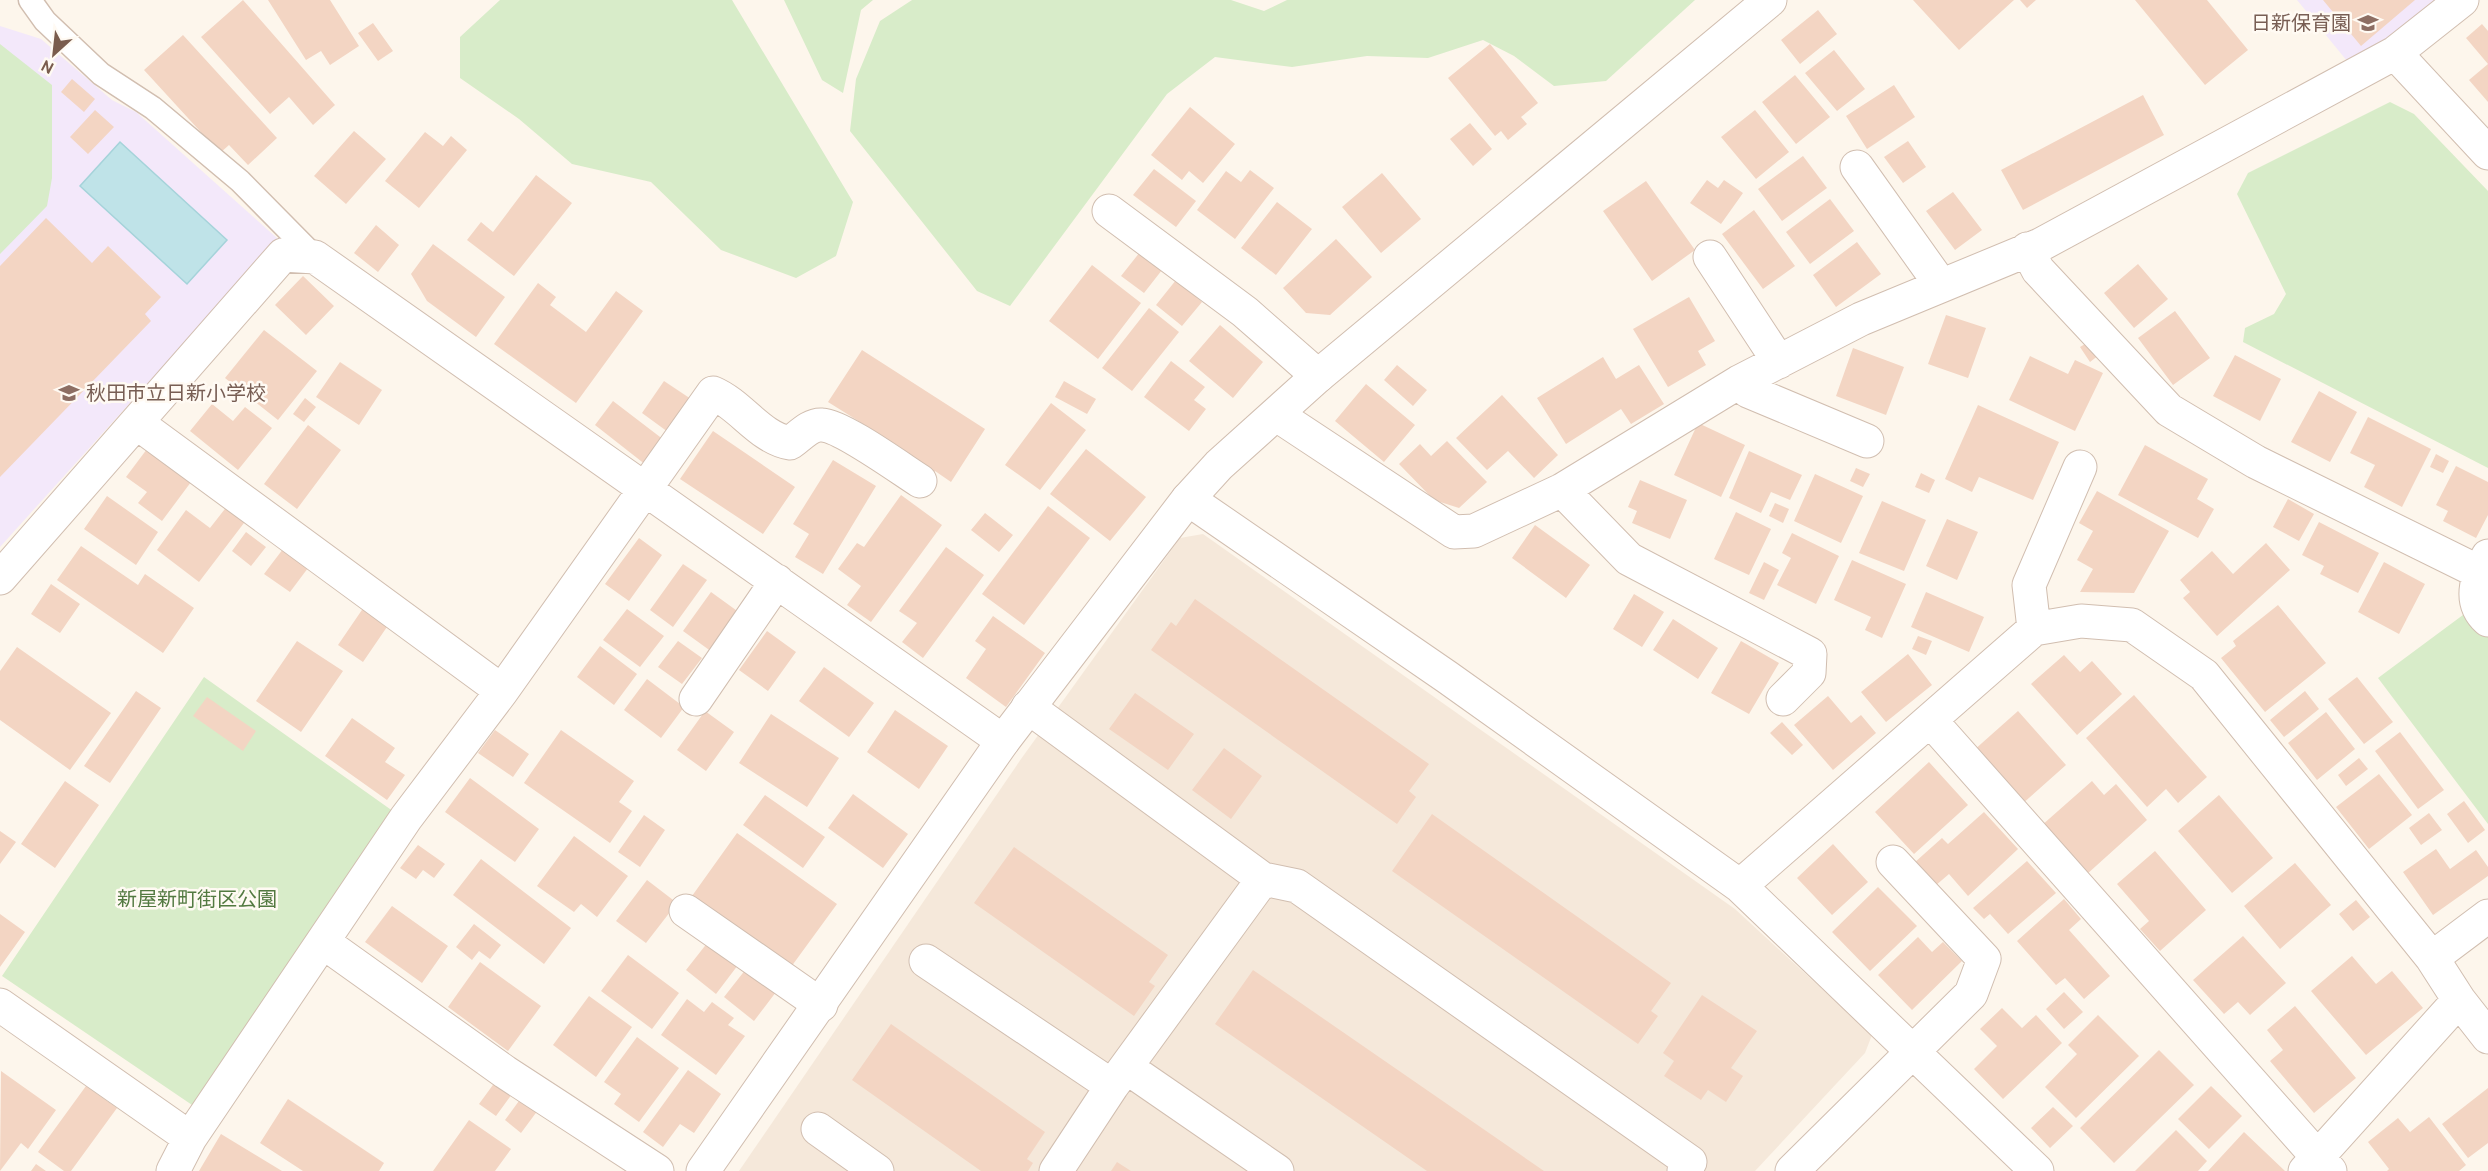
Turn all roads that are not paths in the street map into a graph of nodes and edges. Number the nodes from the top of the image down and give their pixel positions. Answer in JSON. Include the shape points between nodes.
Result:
{"nodes":[{"id":1,"x":30,"y":0,"type":"edge"},
{"id":2,"x":1770,"y":0,"type":"edge"},
{"id":3,"x":2462,"y":0,"type":"edge"},
{"id":4,"x":2396,"y":53,"type":"junction"},
{"id":5,"x":2488,"y":153,"type":"edge"},
{"id":6,"x":1857,"y":167,"type":"dead end"},
{"id":7,"x":1109,"y":211,"type":"dead end"},
{"id":8,"x":2027,"y":249,"type":"junction"},
{"id":9,"x":315,"y":257,"type":"junction"},
{"id":10,"x":1710,"y":257,"type":"dead end"},
{"id":11,"x":1941,"y":285,"type":"junction"},
{"id":12,"x":1779,"y":362,"type":"junction"},
{"id":13,"x":1318,"y":376,"type":"junction"},
{"id":14,"x":1739,"y":382,"type":"junction"},
{"id":15,"x":1277,"y":415,"type":"junction"},
{"id":16,"x":136,"y":423,"type":"junction"},
{"id":17,"x":1868,"y":441,"type":"dead end"},
{"id":18,"x":2080,"y":467,"type":"dead end"},
{"id":19,"x":920,"y":481,"type":"dead end"},
{"id":20,"x":646,"y":490,"type":"junction"},
{"id":21,"x":1562,"y":490,"type":"junction"},
{"id":22,"x":1188,"y":499,"type":"junction"},
{"id":23,"x":2484,"y":564,"type":"edge"},
{"id":24,"x":0,"y":578,"type":"edge"},
{"id":25,"x":777,"y":581,"type":"junction"},
{"id":26,"x":2488,"y":620,"type":"edge"},
{"id":27,"x":2034,"y":629,"type":"junction"},
{"id":28,"x":502,"y":691,"type":"junction"},
{"id":29,"x":696,"y":699,"type":"dead end"},
{"id":30,"x":1782,"y":699,"type":"dead end"},
{"id":31,"x":1028,"y":707,"type":"junction"},
{"id":32,"x":1931,"y":721,"type":"junction"},
{"id":33,"x":1003,"y":741,"type":"junction"},
{"id":34,"x":1893,"y":862,"type":"dead end"},
{"id":35,"x":1263,"y":879,"type":"junction"},
{"id":36,"x":1740,"y":886,"type":"junction"},
{"id":37,"x":686,"y":911,"type":"dead end"},
{"id":38,"x":2488,"y":916,"type":"edge"},
{"id":39,"x":323,"y":942,"type":"junction"},
{"id":40,"x":2432,"y":958,"type":"junction"},
{"id":41,"x":926,"y":961,"type":"dead end"},
{"id":42,"x":2459,"y":1000,"type":"junction"},
{"id":43,"x":0,"y":1005,"type":"edge"},
{"id":44,"x":820,"y":1005,"type":"junction"},
{"id":45,"x":2488,"y":1037,"type":"edge"},
{"id":46,"x":1912,"y":1050,"type":"junction"},
{"id":47,"x":1119,"y":1077,"type":"junction"},
{"id":48,"x":818,"y":1129,"type":"dead end"},
{"id":49,"x":190,"y":1138,"type":"junction"},
{"id":50,"x":2318,"y":1166,"type":"edge"},
{"id":51,"x":173,"y":1171,"type":"edge"},
{"id":52,"x":657,"y":1171,"type":"edge"},
{"id":53,"x":703,"y":1171,"type":"edge"},
{"id":54,"x":877,"y":1171,"type":"edge"},
{"id":55,"x":1056,"y":1171,"type":"edge"},
{"id":56,"x":1277,"y":1171,"type":"edge"},
{"id":57,"x":1684,"y":1171,"type":"edge"},
{"id":58,"x":1792,"y":1171,"type":"edge"},
{"id":59,"x":2037,"y":1171,"type":"edge"}],
"edges":[{"from":1,"to":9,"type":"lane","via":[[45,21],[101,74],[153,108],[240,181]]},
{"from":2,"to":13,"type":"street"},
{"from":3,"to":4,"type":"street"},
{"from":4,"to":5,"type":"street"},
{"from":4,"to":8,"type":"street"},
{"from":6,"to":11,"type":"street"},
{"from":7,"to":13,"type":"street","via":[[1245,312]]},
{"from":8,"to":11,"type":"street"},
{"from":8,"to":23,"type":"street","via":[[2038,270],[2169,411],[2256,462]]},
{"from":9,"to":16,"type":"street","via":[[283,255]]},
{"from":9,"to":20,"type":"street"},
{"from":10,"to":12,"type":"street"},
{"from":11,"to":12,"type":"street","via":[[1861,319]]},
{"from":12,"to":14,"type":"street"},
{"from":13,"to":15,"type":"street"},
{"from":14,"to":17,"type":"street","via":[[1748,391]]},
{"from":14,"to":21,"type":"street"},
{"from":15,"to":21,"type":"street","via":[[1454,532],[1474,531]]},
{"from":15,"to":22,"type":"street"},
{"from":16,"to":24,"type":"street"},
{"from":16,"to":28,"type":"street"},
{"from":18,"to":27,"type":"street","via":[[2029,585]]},
{"from":19,"to":20,"type":"street","via":[[824,425],[811,427],[790,443],[776,441],[727,399],[713,393]]},
{"from":20,"to":25,"type":"street"},
{"from":20,"to":28,"type":"street"},
{"from":21,"to":30,"type":"street","via":[[1629,559],[1810,654],[1809,673]]},
{"from":22,"to":31,"type":"street"},
{"from":22,"to":36,"type":"street"},
{"from":23,"to":26,"type":"street","via":[[2475,588],[2482,614]]},
{"from":25,"to":29,"type":"street"},
{"from":25,"to":33,"type":"street"},
{"from":27,"to":32,"type":"street"},
{"from":27,"to":40,"type":"street","via":[[2081,621],[2132,625],[2204,675]]},
{"from":28,"to":39,"type":"street","via":[[406,818]]},
{"from":31,"to":33,"type":"street"},
{"from":31,"to":35,"type":"street"},
{"from":32,"to":36,"type":"street"},
{"from":32,"to":50,"type":"street"},
{"from":33,"to":44,"type":"street"},
{"from":34,"to":46,"type":"street","via":[[1984,959],[1971,994]]},
{"from":35,"to":47,"type":"street"},
{"from":35,"to":57,"type":"street","via":[[1297,886],[1690,1162]]},
{"from":36,"to":46,"type":"street"},
{"from":37,"to":44,"type":"street"},
{"from":38,"to":40,"type":"street"},
{"from":39,"to":49,"type":"street"},
{"from":39,"to":52,"type":"street","via":[[505,1072]]},
{"from":40,"to":42,"type":"street"},
{"from":41,"to":47,"type":"street"},
{"from":42,"to":45,"type":"street"},
{"from":42,"to":50,"type":"street"},
{"from":43,"to":49,"type":"street"},
{"from":44,"to":53,"type":"street"},
{"from":46,"to":58,"type":"street"},
{"from":46,"to":59,"type":"street"},
{"from":47,"to":55,"type":"street"},
{"from":47,"to":56,"type":"street"},
{"from":48,"to":54,"type":"street"},
{"from":49,"to":51,"type":"street"}]}
